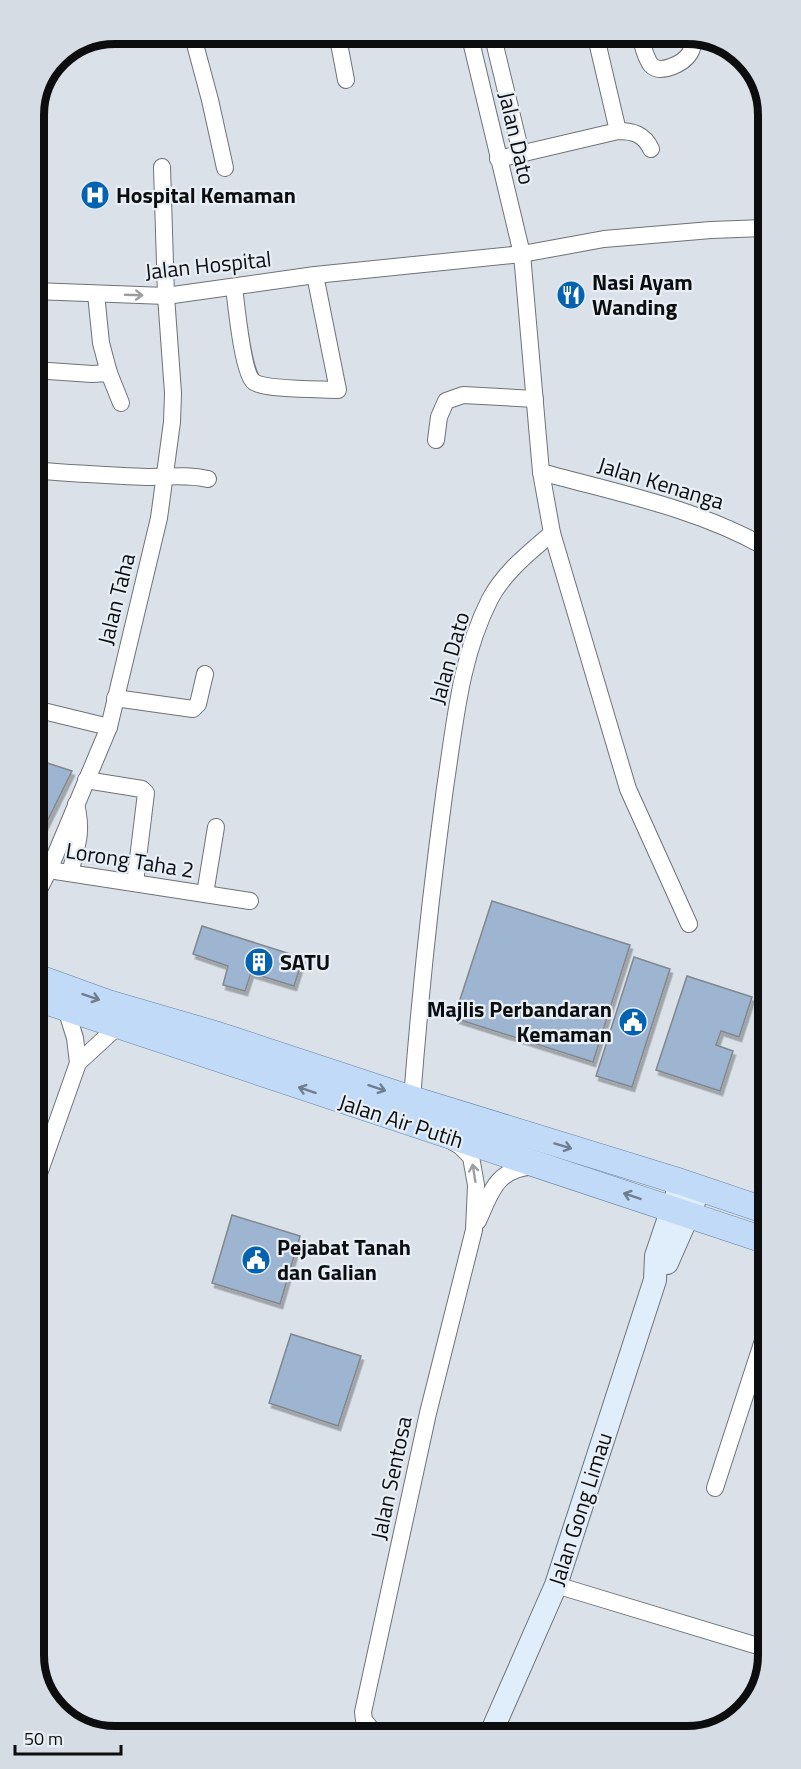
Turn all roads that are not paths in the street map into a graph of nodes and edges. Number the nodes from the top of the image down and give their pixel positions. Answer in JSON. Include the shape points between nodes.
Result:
{"nodes":[{"id":1,"x":195,"y":43,"type":"edge"},
{"id":2,"x":339,"y":43,"type":"edge"},
{"id":3,"x":471,"y":44,"type":"edge"},
{"id":4,"x":495,"y":44,"type":"edge"},
{"id":5,"x":598,"y":44,"type":"edge"},
{"id":6,"x":643,"y":44,"type":"edge"},
{"id":7,"x":693,"y":44,"type":"edge"},
{"id":8,"x":346,"y":80,"type":"dead end"},
{"id":9,"x":618,"y":131,"type":"junction"},
{"id":10,"x":651,"y":148,"type":"dead end"},
{"id":11,"x":521,"y":153,"type":"junction"},
{"id":12,"x":498,"y":159,"type":"junction"},
{"id":13,"x":162,"y":167,"type":"dead end"},
{"id":14,"x":225,"y":168,"type":"dead end"},
{"id":15,"x":758,"y":228,"type":"edge"},
{"id":16,"x":522,"y":254,"type":"junction"},
{"id":17,"x":315,"y":275,"type":"junction"},
{"id":18,"x":234,"y":287,"type":"junction"},
{"id":19,"x":44,"y":291,"type":"edge"},
{"id":20,"x":96,"y":294,"type":"junction"},
{"id":21,"x":166,"y":296,"type":"junction"},
{"id":22,"x":44,"y":371,"type":"edge"},
{"id":23,"x":109,"y":373,"type":"junction"},
{"id":24,"x":535,"y":399,"type":"junction"},
{"id":25,"x":121,"y":403,"type":"dead end"},
{"id":26,"x":436,"y":440,"type":"dead end"},
{"id":27,"x":44,"y":471,"type":"edge"},
{"id":28,"x":541,"y":472,"type":"junction"},
{"id":29,"x":165,"y":477,"type":"junction"},
{"id":30,"x":208,"y":479,"type":"dead end"},
{"id":31,"x":552,"y":533,"type":"junction"},
{"id":32,"x":758,"y":543,"type":"edge"},
{"id":33,"x":205,"y":674,"type":"dead end"},
{"id":34,"x":115,"y":699,"type":"junction"},
{"id":35,"x":44,"y":711,"type":"edge"},
{"id":36,"x":109,"y":727,"type":"junction"},
{"id":37,"x":87,"y":780,"type":"junction"},
{"id":38,"x":76,"y":804,"type":"junction"},
{"id":39,"x":216,"y":827,"type":"dead end"},
{"id":40,"x":49,"y":870,"type":"junction"},
{"id":41,"x":70,"y":873,"type":"junction"},
{"id":42,"x":44,"y":881,"type":"edge"},
{"id":43,"x":135,"y":884,"type":"junction"},
{"id":44,"x":205,"y":894,"type":"junction"},
{"id":45,"x":250,"y":901,"type":"dead end"},
{"id":46,"x":689,"y":924,"type":"dead end"},
{"id":47,"x":43,"y":980,"type":"edge"},
{"id":48,"x":43,"y":1001,"type":"edge"},
{"id":49,"x":66,"y":1009,"type":"junction"},
{"id":50,"x":117,"y":1027,"type":"junction"},
{"id":51,"x":78,"y":1063,"type":"junction"},
{"id":52,"x":412,"y":1099,"type":"junction"},
{"id":53,"x":439,"y":1134,"type":"junction"},
{"id":54,"x":43,"y":1161,"type":"edge"},
{"id":55,"x":542,"y":1166,"type":"junction"},
{"id":56,"x":690,"y":1185,"type":"junction"},
{"id":57,"x":758,"y":1207,"type":"edge"},
{"id":58,"x":680,"y":1212,"type":"junction"},
{"id":59,"x":474,"y":1230,"type":"junction"},
{"id":60,"x":758,"y":1238,"type":"edge"},
{"id":61,"x":758,"y":1356,"type":"edge"},
{"id":62,"x":715,"y":1488,"type":"dead end"},
{"id":63,"x":556,"y":1585,"type":"junction"},
{"id":64,"x":758,"y":1642,"type":"edge"},
{"id":65,"x":368,"y":1725,"type":"edge"},
{"id":66,"x":494,"y":1726,"type":"edge"}],
"edges":[{"from":1,"to":14,"type":"street"},
{"from":2,"to":8,"type":"street"},
{"from":3,"to":12,"type":"street","name":"Jalan Dato"},
{"from":4,"to":11,"type":"street"},
{"from":5,"to":9,"type":"street"},
{"from":6,"to":7,"type":"street","via":[[650,64],[657,68],[685,59]]},
{"from":9,"to":10,"type":"street","via":[[639,134]]},
{"from":9,"to":11,"type":"street"},
{"from":11,"to":12,"type":"street"},
{"from":12,"to":16,"type":"street","name":"Jalan Dato"},
{"from":13,"to":21,"type":"street","name":"Jalan Taha"},
{"from":15,"to":16,"type":"street","via":[[604,239]]},
{"from":16,"to":17,"type":"street"},
{"from":16,"to":24,"type":"street","name":"Jalan Dato"},
{"from":17,"to":18,"type":"street","name":"Jalan Hospital"},
{"from":17,"to":18,"type":"street","via":[[338,390],[253,382],[248,376]]},
{"from":18,"to":21,"type":"street","name":"Jalan Hospital"},
{"from":19,"to":20,"type":"street","name":"Jalan Hospital"},
{"from":20,"to":21,"type":"street","name":"Jalan Hospital","one_way":true},
{"from":20,"to":23,"type":"street","via":[[101,343]]},
{"from":21,"to":29,"type":"street","name":"Jalan Taha","via":[[173,393]]},
{"from":22,"to":23,"type":"street"},
{"from":23,"to":25,"type":"street"},
{"from":24,"to":26,"type":"street","via":[[463,395],[446,401]]},
{"from":24,"to":28,"type":"street","name":"Jalan Dato"},
{"from":27,"to":29,"type":"street"},
{"from":28,"to":31,"type":"street","name":"Jalan Dato"},
{"from":28,"to":32,"type":"street","name":"Jalan Kenanga","via":[[708,519]]},
{"from":29,"to":30,"type":"street","via":[[193,475]]},
{"from":29,"to":34,"type":"street","name":"Jalan Taha","via":[[159,518]]},
{"from":31,"to":46,"type":"street","via":[[628,789]]},
{"from":31,"to":52,"type":"street","name":"Jalan Dato","via":[[504,577],[490,599],[466,663],[454,718],[437,844]]},
{"from":33,"to":34,"type":"street","via":[[198,704],[193,709]]},
{"from":34,"to":36,"type":"street","name":"Jalan Taha"},
{"from":35,"to":36,"type":"street"},
{"from":36,"to":37,"type":"street","name":"Jalan Taha"},
{"from":37,"to":38,"type":"street","name":"Jalan Taha"},
{"from":37,"to":43,"type":"street","via":[[142,789],[146,793]]},
{"from":38,"to":40,"type":"street","name":"Jalan Taha"},
{"from":38,"to":41,"type":"street","via":[[81,822]]},
{"from":39,"to":44,"type":"street","name":"Lorong Taha 2"},
{"from":40,"to":41,"type":"street","name":"Lorong Taha 2"},
{"from":40,"to":42,"type":"street","name":"Jalan Taha"},
{"from":41,"to":43,"type":"street","name":"Lorong Taha 2"},
{"from":43,"to":44,"type":"street","name":"Lorong Taha 2"},
{"from":44,"to":45,"type":"street","name":"Lorong Taha 2"},
{"from":47,"to":52,"type":"main road","name":"Jalan Air Putih","one_way":true},
{"from":48,"to":49,"type":"main road","name":"Jalan Air Putih"},
{"from":49,"to":50,"type":"main road","name":"Jalan Air Putih"},
{"from":49,"to":51,"type":"street"},
{"from":50,"to":51,"type":"street"},
{"from":53,"to":50,"type":"main road","name":"Jalan Air Putih","one_way":true},
{"from":51,"to":54,"type":"street"},
{"from":52,"to":56,"type":"main road","name":"Jalan Air Putih","one_way":true},
{"from":53,"to":55,"type":"main road","name":"Jalan Air Putih"},
{"from":59,"to":53,"type":"street","one_way":true,"via":[[476,1185],[471,1157]]},
{"from":58,"to":55,"type":"main road","name":"Jalan Air Putih","one_way":true},
{"from":55,"to":59,"type":"street","via":[[519,1169],[499,1179]]},
{"from":56,"to":57,"type":"main road","name":"Jalan Air Putih"},
{"from":56,"to":58,"type":"street","name":"Jalan Gong Limau"},
{"from":58,"to":60,"type":"main road","name":"Jalan Air Putih"},
{"from":58,"to":63,"type":"street","name":"Jalan Gong Limau","via":[[669,1261],[655,1280]]},
{"from":59,"to":65,"type":"street","name":"Jalan Sentosa","via":[[428,1413],[363,1712]]},
{"from":61,"to":62,"type":"street"},
{"from":63,"to":64,"type":"street"},
{"from":63,"to":66,"type":"street","name":"Jalan Gong Limau"}]}
